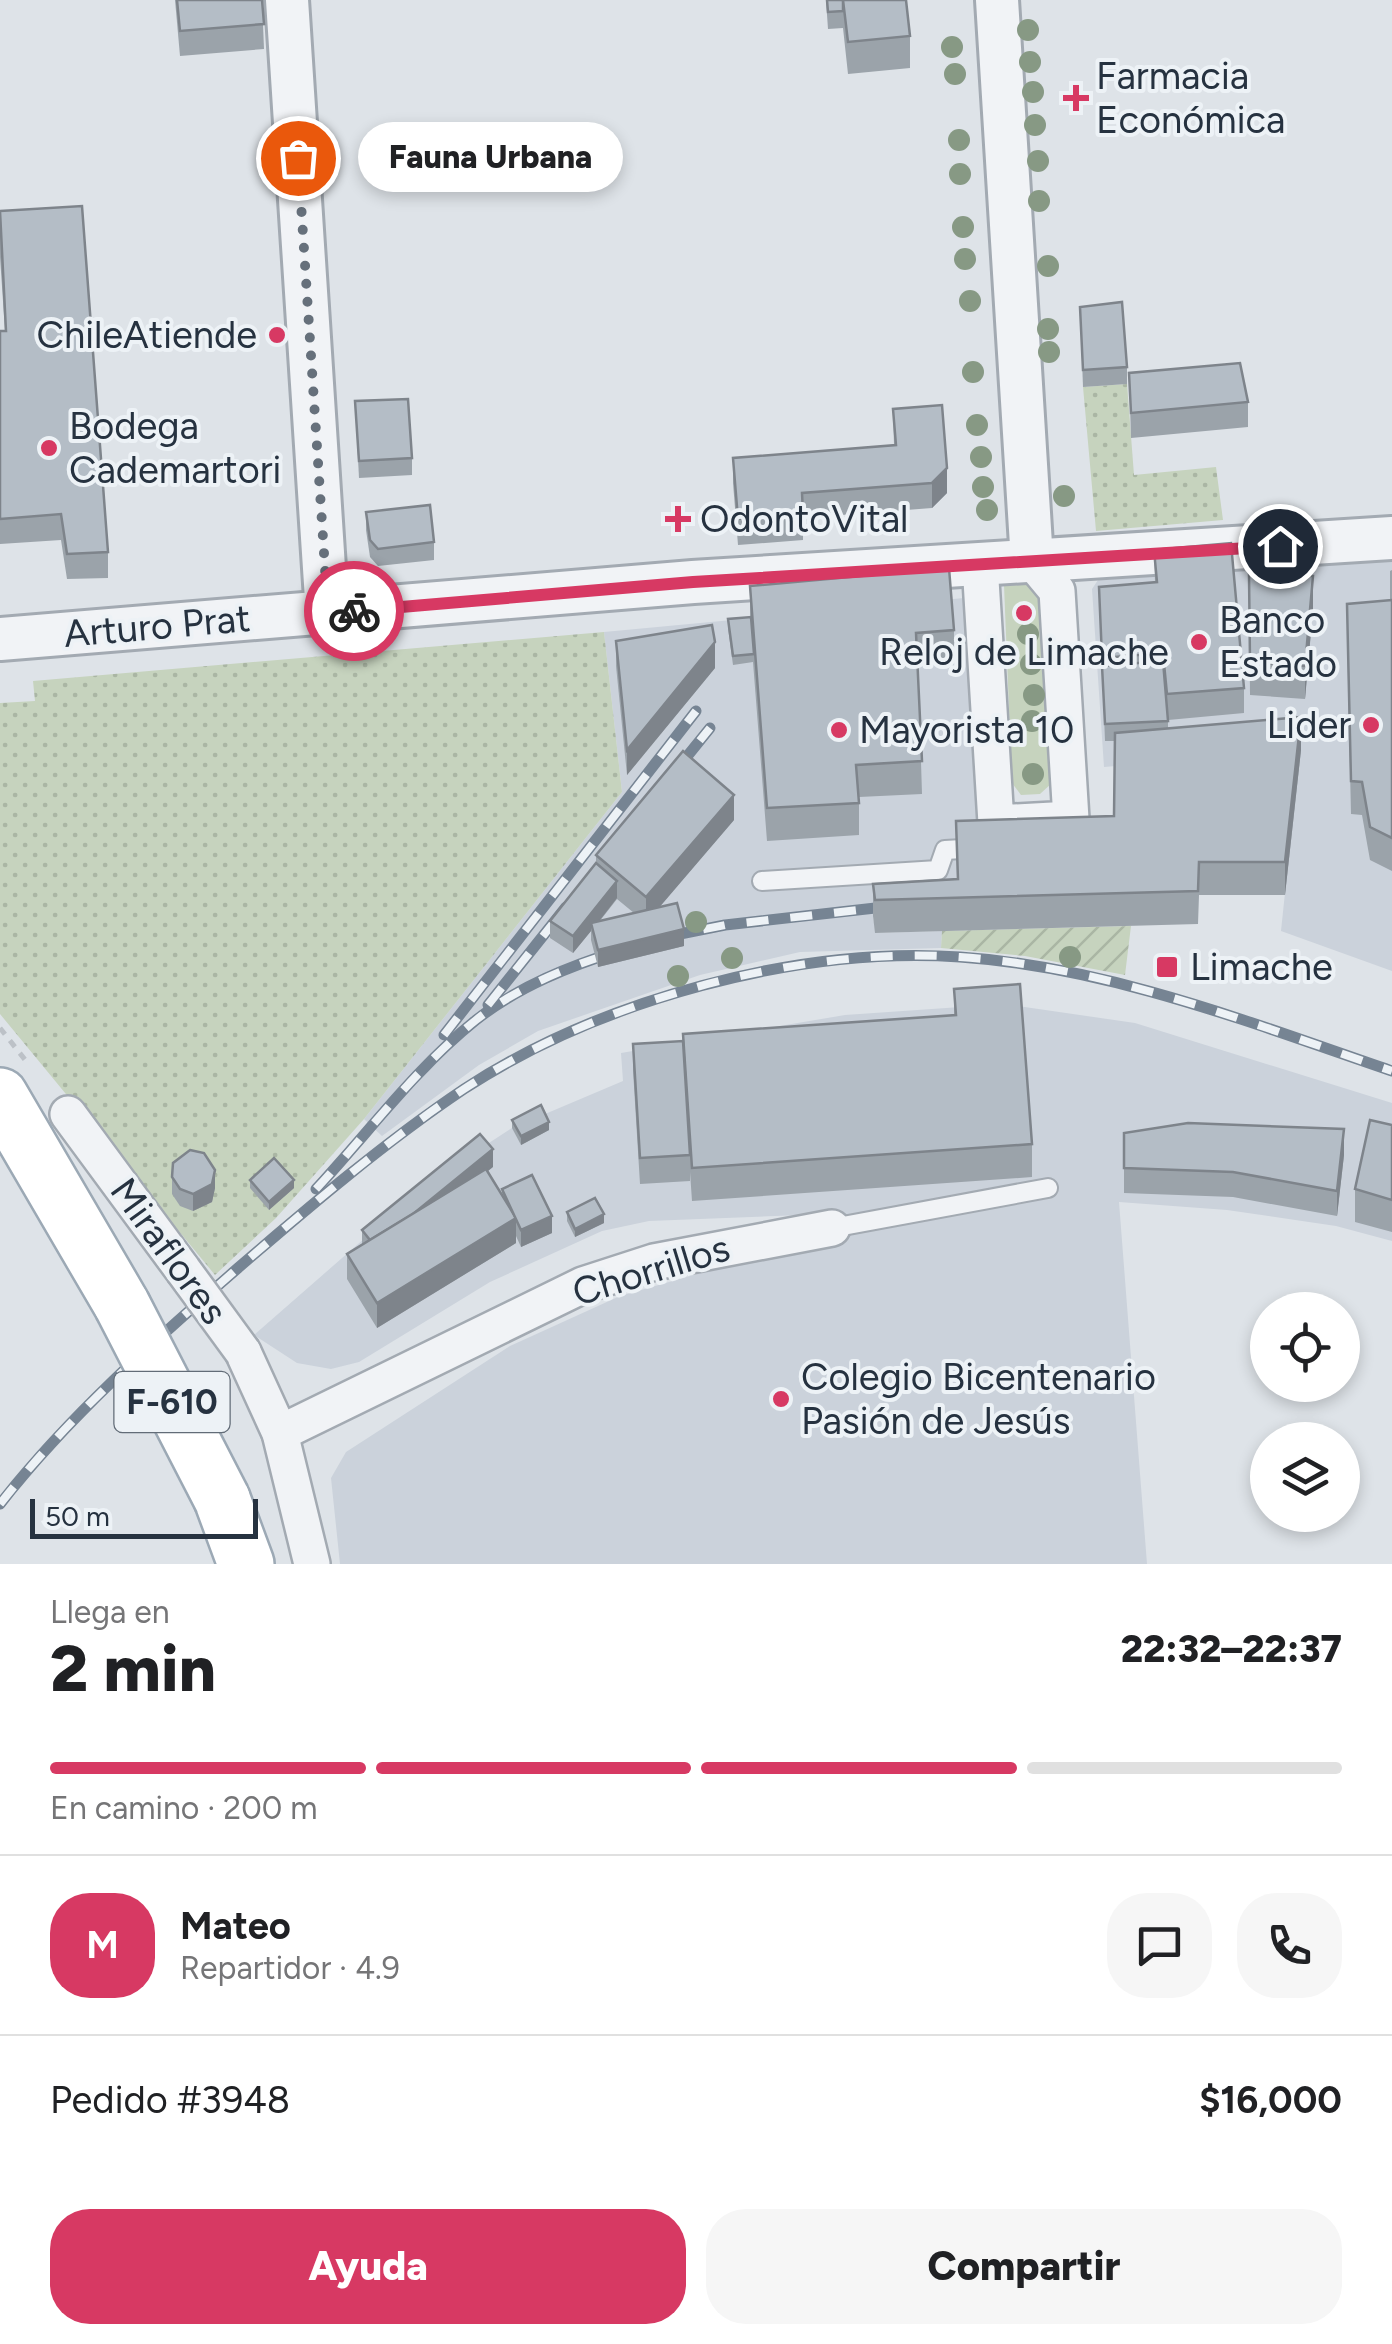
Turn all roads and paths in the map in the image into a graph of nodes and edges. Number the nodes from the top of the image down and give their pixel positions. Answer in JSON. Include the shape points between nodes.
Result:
{"nodes":[{"id":1,"x":287,"y":0,"type":"edge"},
{"id":2,"x":997,"y":0,"type":"edge"},
{"id":3,"x":1392,"y":538,"type":"edge"},
{"id":4,"x":1032,"y":561,"type":"junction"},
{"id":5,"x":980,"y":564,"type":"junction"},
{"id":6,"x":328,"y":614,"type":"junction"},
{"id":7,"x":0,"y":639,"type":"edge"},
{"id":8,"x":996,"y":823,"type":"junction"},
{"id":9,"x":762,"y":881,"type":"dead end"},
{"id":10,"x":0,"y":1096,"type":"edge"},
{"id":11,"x":68,"y":1114,"type":"dead end"},
{"id":12,"x":1048,"y":1188,"type":"dead end"},
{"id":13,"x":832,"y":1228,"type":"joint"},
{"id":14,"x":280,"y":1433,"type":"junction"},
{"id":15,"x":246,"y":1564,"type":"edge"},
{"id":16,"x":312,"y":1564,"type":"edge"}],
"edges":[{"from":1,"to":6,"type":"street"},
{"from":2,"to":4,"type":"street"},
{"from":3,"to":4,"type":"street","name":"Arturo Prat"},
{"from":4,"to":5,"type":"street","name":"Arturo Prat"},
{"from":4,"to":8,"type":"street","via":[[1056,592],[1078,818]]},
{"from":5,"to":6,"type":"street","name":"Arturo Prat"},
{"from":5,"to":8,"type":"street"},
{"from":6,"to":7,"type":"street","name":"Arturo Prat"},
{"from":8,"to":9,"type":"lane","via":[[982,848],[945,850],[938,870]]},
{"from":10,"to":15,"type":"main road","number":"F-610","bridge":true,"via":[[122,1305],[222,1499]]},
{"from":11,"to":14,"type":"street","name":"Miraflores","bridge":true,"via":[[243,1352]]},
{"from":12,"to":13,"type":"lane","name":"Chorrillos"},
{"from":13,"to":14,"type":"street","name":"Chorrillos","via":[[654,1262],[583,1285]]},
{"from":14,"to":16,"type":"street","name":"Miraflores"}]}
